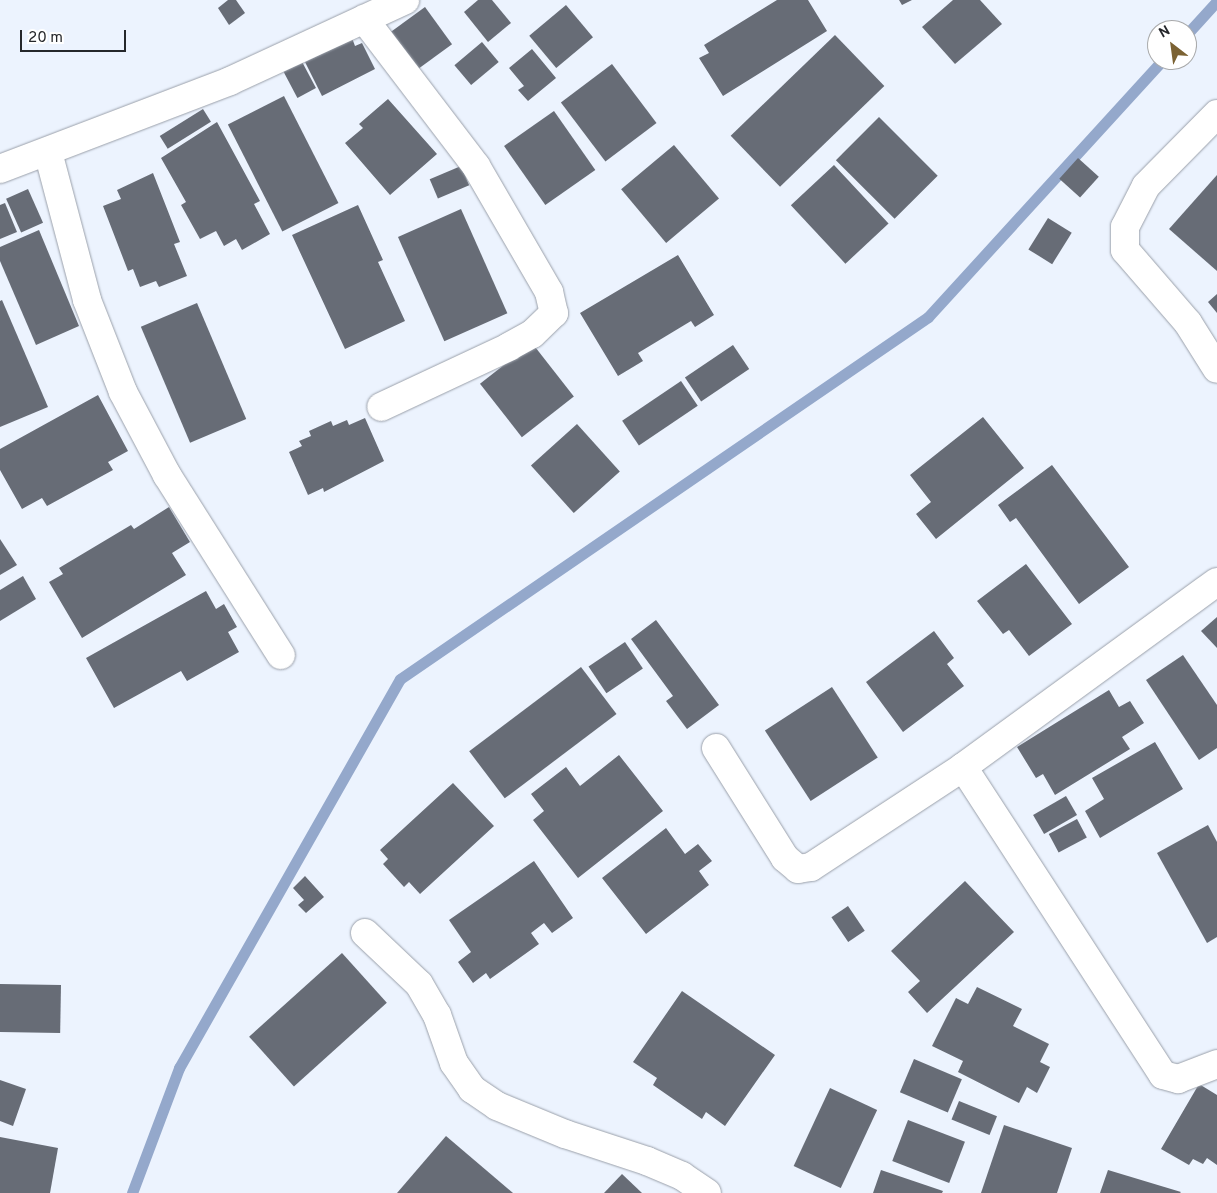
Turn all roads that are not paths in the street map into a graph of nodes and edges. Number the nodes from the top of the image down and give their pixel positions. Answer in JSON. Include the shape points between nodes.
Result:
{"nodes":[{"id":1,"x":406,"y":0,"type":"edge"},
{"id":2,"x":364,"y":19,"type":"junction"},
{"id":3,"x":1217,"y":114,"type":"edge"},
{"id":4,"x":48,"y":152,"type":"junction"},
{"id":5,"x":0,"y":169,"type":"edge"},
{"id":6,"x":1217,"y":369,"type":"edge"},
{"id":7,"x":381,"y":407,"type":"dead end"},
{"id":8,"x":1217,"y":582,"type":"edge"},
{"id":9,"x":281,"y":655,"type":"dead end"},
{"id":10,"x":716,"y":748,"type":"dead end"},
{"id":11,"x":964,"y":767,"type":"junction"},
{"id":12,"x":365,"y":934,"type":"dead end"},
{"id":13,"x":1217,"y":1064,"type":"edge"},
{"id":14,"x":707,"y":1193,"type":"edge"}],
"edges":[{"from":1,"to":2,"type":"street"},
{"from":2,"to":4,"type":"street","via":[[230,80]]},
{"from":2,"to":7,"type":"street","via":[[476,166],[549,292],[554,313],[532,334],[510,347]]},
{"from":3,"to":6,"type":"street","via":[[1146,186],[1125,227],[1125,250],[1188,323]]},
{"from":4,"to":5,"type":"street"},
{"from":4,"to":9,"type":"street","via":[[87,300],[123,392],[168,475]]},
{"from":8,"to":11,"type":"street"},
{"from":10,"to":11,"type":"street","via":[[785,858],[798,869],[811,867]]},
{"from":11,"to":13,"type":"street","via":[[1163,1075],[1178,1079]]},
{"from":12,"to":14,"type":"street","via":[[419,984],[438,1015],[454,1063],[472,1089],[497,1106],[565,1134],[647,1161],[682,1176]]}]}
